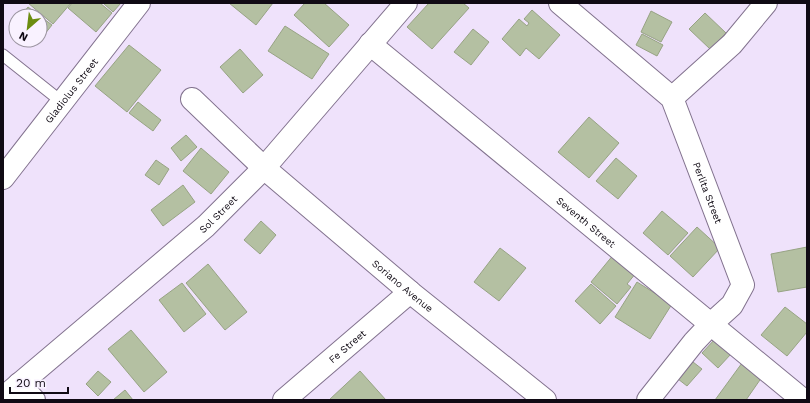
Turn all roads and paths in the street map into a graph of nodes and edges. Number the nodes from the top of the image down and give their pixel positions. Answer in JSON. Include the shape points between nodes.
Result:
{"nodes":[{"id":1,"x":139,"y":3,"type":"edge"},
{"id":2,"x":406,"y":3,"type":"edge"},
{"id":3,"x":560,"y":3,"type":"edge"},
{"id":4,"x":766,"y":3,"type":"edge"},
{"id":5,"x":370,"y":44,"type":"junction"},
{"id":6,"x":3,"y":55,"type":"edge"},
{"id":7,"x":672,"y":98,"type":"junction"},
{"id":8,"x":192,"y":99,"type":"dead end"},
{"id":9,"x":62,"y":102,"type":"junction"},
{"id":10,"x":264,"y":168,"type":"junction"},
{"id":11,"x":3,"y":178,"type":"edge"},
{"id":12,"x":410,"y":292,"type":"junction"},
{"id":13,"x":711,"y":324,"type":"junction"},
{"id":14,"x":11,"y":391,"type":"edge"},
{"id":15,"x":34,"y":400,"type":"edge"},
{"id":16,"x":284,"y":400,"type":"edge"},
{"id":17,"x":545,"y":400,"type":"edge"},
{"id":18,"x":648,"y":400,"type":"edge"},
{"id":19,"x":803,"y":400,"type":"edge"}],
"edges":[{"from":1,"to":9,"type":"street","name":"Gladiolus Street"},
{"from":2,"to":5,"type":"street","name":"Sol Street"},
{"from":3,"to":7,"type":"street","name":"Perlita Street"},
{"from":4,"to":7,"type":"street","via":[[732,44]]},
{"from":5,"to":10,"type":"street","name":"Sol Street"},
{"from":5,"to":13,"type":"street","name":"Seventh Street"},
{"from":6,"to":9,"type":"lane"},
{"from":7,"to":13,"type":"street","name":"Perlita Street","via":[[743,285],[732,305]]},
{"from":8,"to":10,"type":"street","name":"Soriano Avenue"},
{"from":9,"to":11,"type":"street","name":"Gladiolus Street"},
{"from":10,"to":12,"type":"street","name":"Soriano Avenue"},
{"from":10,"to":14,"type":"street","name":"Sol Street","via":[[206,226]]},
{"from":12,"to":16,"type":"street","name":"Fe Street"},
{"from":12,"to":17,"type":"street","name":"Soriano Avenue"},
{"from":13,"to":18,"type":"street","name":"Perlita Street"},
{"from":13,"to":19,"type":"street","name":"Seventh Street"},
{"from":14,"to":15,"type":"street"}]}
